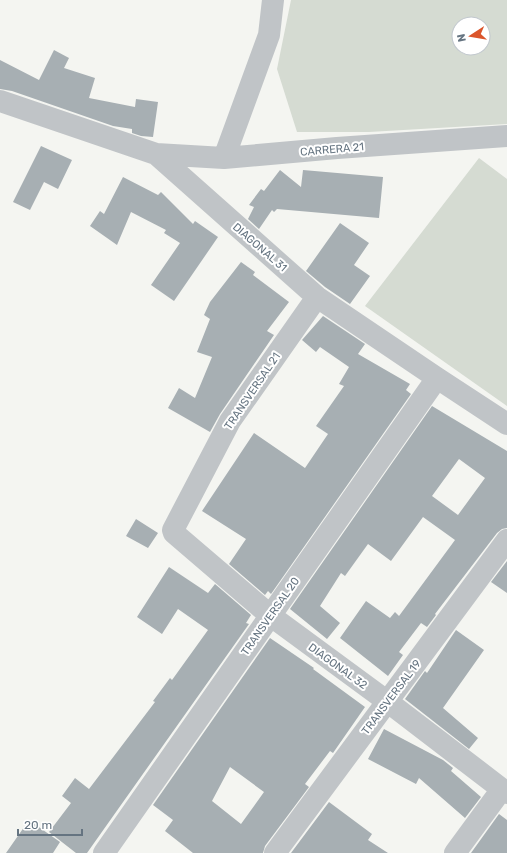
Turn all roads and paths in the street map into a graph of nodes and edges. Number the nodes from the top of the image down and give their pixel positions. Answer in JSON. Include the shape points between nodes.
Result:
{"nodes":[{"id":1,"x":273,"y":0,"type":"edge"},
{"id":2,"x":0,"y":101,"type":"edge"},
{"id":3,"x":507,"y":136,"type":"edge"},
{"id":4,"x":156,"y":154,"type":"junction"},
{"id":5,"x":224,"y":158,"type":"junction"},
{"id":6,"x":317,"y":297,"type":"junction"},
{"id":7,"x":437,"y":378,"type":"junction"},
{"id":8,"x":507,"y":424,"type":"edge"},
{"id":9,"x":174,"y":533,"type":"joint"},
{"id":10,"x":507,"y":540,"type":"edge"},
{"id":11,"x":271,"y":616,"type":"junction"},
{"id":12,"x":388,"y":702,"type":"junction"},
{"id":13,"x":504,"y":791,"type":"edge"},
{"id":14,"x":104,"y":853,"type":"edge"},
{"id":15,"x":275,"y":853,"type":"edge"},
{"id":16,"x":455,"y":853,"type":"edge"}],
"edges":[{"from":1,"to":5,"type":"street","via":[[269,36]]},
{"from":2,"to":4,"type":"street","name":"DIAGONAL 31"},
{"from":3,"to":5,"type":"street","name":"CARRERA 21"},
{"from":4,"to":5,"type":"street","name":"CARRERA 21"},
{"from":4,"to":6,"type":"street","name":"DIAGONAL 31"},
{"from":6,"to":7,"type":"street","name":"DIAGONAL 31"},
{"from":6,"to":9,"type":"street","name":"TRANSVERSAL 21","via":[[230,421]]},
{"from":7,"to":8,"type":"street","name":"DIAGONAL 31"},
{"from":7,"to":11,"type":"street","name":"TRANSVERSAL 20"},
{"from":9,"to":11,"type":"street","name":"DIAGONAL 32"},
{"from":10,"to":12,"type":"street","name":"TRANSVERSAL 19"},
{"from":11,"to":12,"type":"street","name":"DIAGONAL 32"},
{"from":11,"to":14,"type":"street","name":"TRANSVERSAL 20"},
{"from":12,"to":13,"type":"street","name":"DIAGONAL 32"},
{"from":12,"to":15,"type":"street","name":"TRANSVERSAL 19"},
{"from":13,"to":16,"type":"street"}]}
